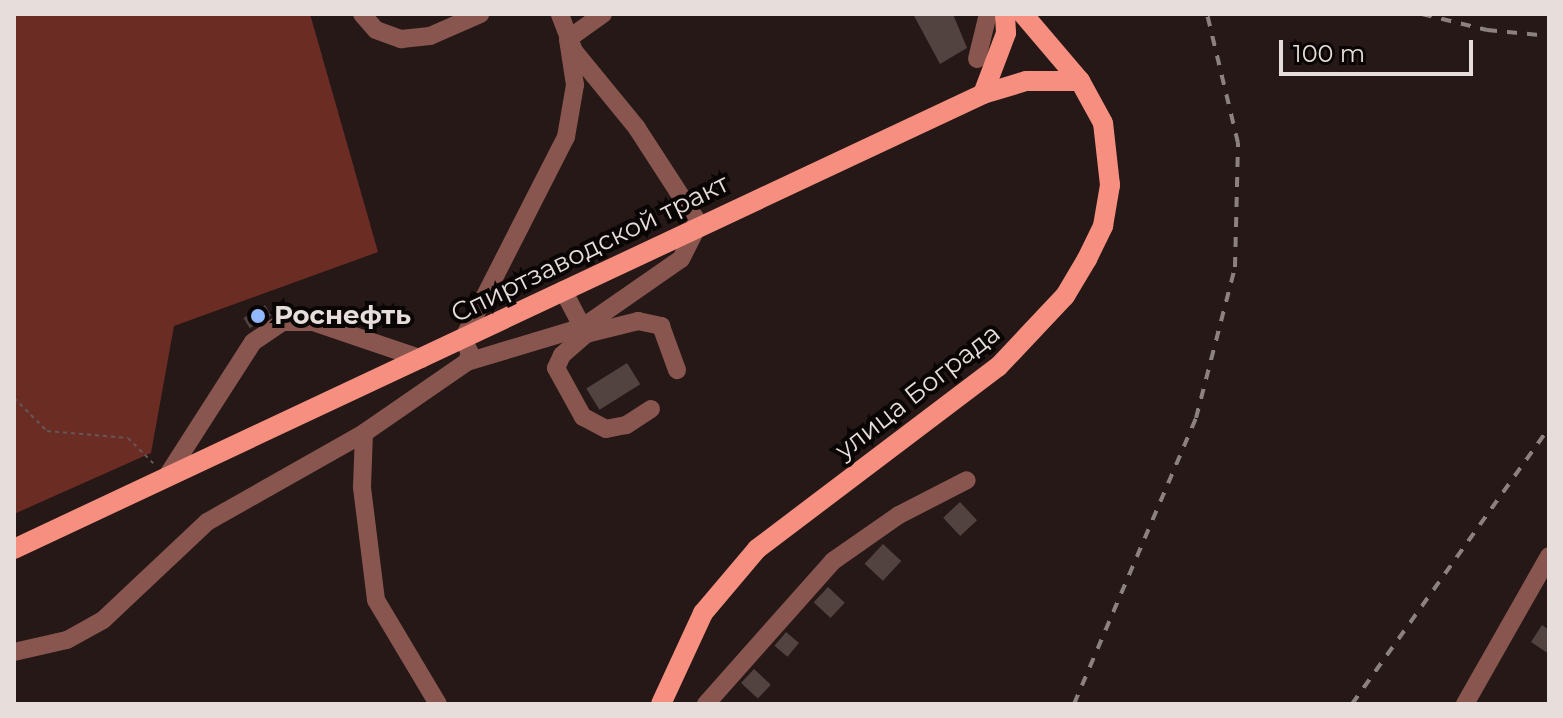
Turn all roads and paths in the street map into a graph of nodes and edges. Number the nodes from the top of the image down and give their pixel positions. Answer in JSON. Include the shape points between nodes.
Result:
{"nodes":[{"id":1,"x":362,"y":14,"type":"edge"},
{"id":2,"x":480,"y":14,"type":"edge"},
{"id":3,"x":560,"y":14,"type":"edge"},
{"id":4,"x":603,"y":14,"type":"edge"},
{"id":5,"x":988,"y":14,"type":"edge"},
{"id":6,"x":1005,"y":14,"type":"edge"},
{"id":7,"x":1023,"y":14,"type":"edge"},
{"id":8,"x":568,"y":39,"type":"junction"},
{"id":9,"x":977,"y":59,"type":"dead end"},
{"id":10,"x":1080,"y":81,"type":"junction"},
{"id":11,"x":983,"y":94,"type":"junction"},
{"id":12,"x":699,"y":224,"type":"junction"},
{"id":13,"x":563,"y":290,"type":"junction"},
{"id":14,"x":585,"y":330,"type":"junction"},
{"id":15,"x":463,"y":339,"type":"junction"},
{"id":16,"x":422,"y":359,"type":"junction"},
{"id":17,"x":467,"y":362,"type":"junction"},
{"id":18,"x":677,"y":370,"type":"dead end"},
{"id":19,"x":14,"y":398,"type":"edge"},
{"id":20,"x":651,"y":409,"type":"dead end"},
{"id":21,"x":364,"y":433,"type":"junction"},
{"id":22,"x":167,"y":476,"type":"junction"},
{"id":23,"x":967,"y":480,"type":"dead end"},
{"id":24,"x":14,"y":549,"type":"edge"},
{"id":25,"x":1549,"y":556,"type":"edge"},
{"id":26,"x":14,"y":652,"type":"edge"},
{"id":27,"x":438,"y":704,"type":"edge"},
{"id":28,"x":661,"y":704,"type":"edge"},
{"id":29,"x":706,"y":704,"type":"edge"},
{"id":30,"x":1465,"y":704,"type":"edge"}],
"edges":[{"from":1,"to":2,"type":"street","via":[[376,30],[401,39],[430,36]]},
{"from":3,"to":8,"type":"street"},
{"from":4,"to":8,"type":"street"},
{"from":5,"to":9,"type":"street"},
{"from":6,"to":11,"type":"main road","via":[[1006,33]]},
{"from":7,"to":10,"type":"main road","name":"улица Бограда"},
{"from":8,"to":12,"type":"street","via":[[583,65],[637,128]]},
{"from":8,"to":15,"type":"street","via":[[575,85],[566,137]]},
{"from":10,"to":11,"type":"main road","name":"Спиртзаводской тракт","via":[[1026,81]]},
{"from":10,"to":28,"type":"main road","name":"улица Бограда","via":[[1103,123],[1110,185],[1103,226],[1065,296],[998,367],[757,549],[703,613]]},
{"from":11,"to":12,"type":"main road","name":"Спиртзаводской тракт"},
{"from":12,"to":13,"type":"main road","name":"Спиртзаводской тракт"},
{"from":12,"to":14,"type":"street","via":[[681,259]]},
{"from":13,"to":14,"type":"street"},
{"from":13,"to":15,"type":"main road","name":"Спиртзаводской тракт"},
{"from":14,"to":17,"type":"street"},
{"from":14,"to":18,"type":"street","via":[[638,321],[661,326]]},
{"from":14,"to":20,"type":"street","via":[[556,368],[583,417],[606,429],[626,425]]},
{"from":15,"to":16,"type":"main road","name":"Спиртзаводской тракт"},
{"from":15,"to":17,"type":"street","via":[[470,353]]},
{"from":16,"to":22,"type":"main road","name":"Спиртзаводской тракт"},
{"from":16,"to":22,"type":"street","via":[[313,322],[283,322],[253,342]]},
{"from":17,"to":21,"type":"street"},
{"from":19,"to":22,"type":"path","via":[[47,431],[128,438]]},
{"from":21,"to":26,"type":"street","via":[[207,522],[103,620],[67,640]]},
{"from":21,"to":27,"type":"street","via":[[362,487],[376,600]]},
{"from":22,"to":24,"type":"main road","name":"Спиртзаводской тракт"},
{"from":23,"to":29,"type":"street","via":[[899,515],[833,561]]},
{"from":25,"to":30,"type":"street"}]}
